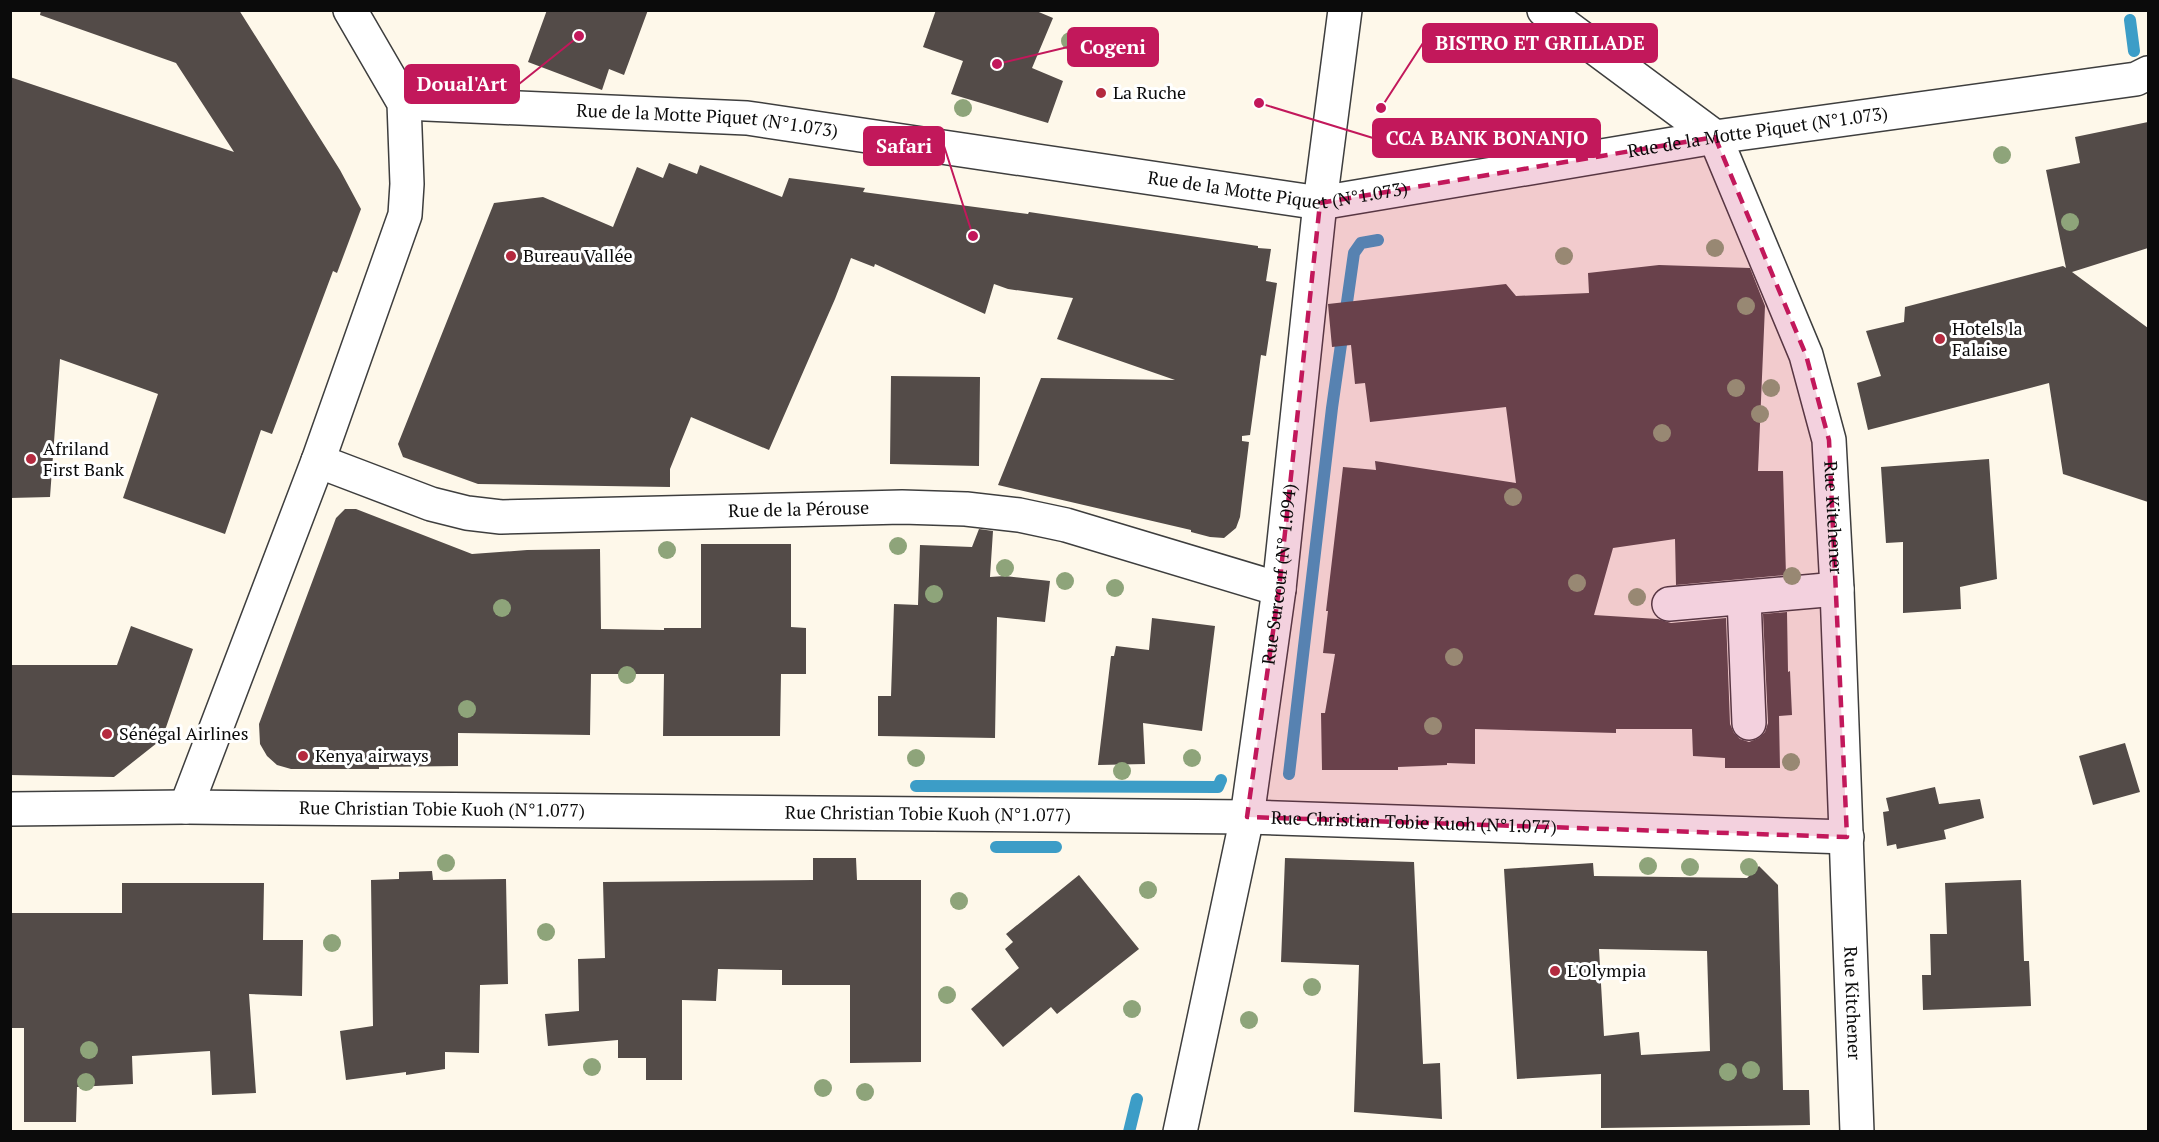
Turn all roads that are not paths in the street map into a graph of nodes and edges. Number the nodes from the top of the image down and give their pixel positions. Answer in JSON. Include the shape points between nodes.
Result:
{"nodes":[{"id":1,"x":350,"y":10,"type":"edge"},
{"id":2,"x":1345,"y":10,"type":"edge"},
{"id":3,"x":1544,"y":10,"type":"edge"},
{"id":4,"x":2148,"y":73,"type":"edge"},
{"id":5,"x":404,"y":103,"type":"junction"},
{"id":6,"x":1715,"y":137,"type":"junction"},
{"id":7,"x":1320,"y":203,"type":"junction"},
{"id":8,"x":318,"y":461,"type":"junction"},
{"id":9,"x":1279,"y":589,"type":"junction"},
{"id":10,"x":1837,"y":589,"type":"junction"},
{"id":11,"x":1744,"y":598,"type":"junction"},
{"id":12,"x":1670,"y":604,"type":"dead end"},
{"id":13,"x":1749,"y":723,"type":"dead end"},
{"id":14,"x":186,"y":807,"type":"junction"},
{"id":15,"x":10,"y":810,"type":"edge"},
{"id":16,"x":1247,"y":817,"type":"junction"},
{"id":17,"x":1847,"y":837,"type":"junction"},
{"id":18,"x":1180,"y":1131,"type":"edge"},
{"id":19,"x":1857,"y":1131,"type":"edge"}],
"edges":[{"from":1,"to":5,"type":"street"},
{"from":2,"to":7,"type":"street","name":"Rue Surcouf (N° 1.094)"},
{"from":3,"to":6,"type":"street"},
{"from":4,"to":6,"type":"street","name":"Rue de la Motte Piquet (N°1.073)","via":[[2136,79]]},
{"from":5,"to":7,"type":"street","name":"Rue de la Motte Piquet (N°1.073)","via":[[747,118]]},
{"from":5,"to":8,"type":"street","via":[[405,214]]},
{"from":6,"to":7,"type":"street","name":"Rue de la Motte Piquet (N°1.073)"},
{"from":6,"to":10,"type":"street","name":"Rue Kitchener","via":[[1806,355],[1829,440]]},
{"from":7,"to":9,"type":"street","name":"Rue Surcouf (N° 1.094)"},
{"from":8,"to":9,"type":"street","name":"Rue de la Pérouse","via":[[431,504],[501,517],[902,507],[1019,515],[1066,525]]},
{"from":8,"to":14,"type":"street"},
{"from":9,"to":16,"type":"street","name":"Rue Surcouf (N° 1.094)"},
{"from":10,"to":11,"type":"street"},
{"from":10,"to":17,"type":"street","name":"Rue Kitchener"},
{"from":11,"to":12,"type":"street"},
{"from":11,"to":13,"type":"street"},
{"from":14,"to":15,"type":"street","name":"Rue Christian Tobie Kuoh (N°1.077)"},
{"from":14,"to":16,"type":"street","name":"Rue Christian Tobie Kuoh (N°1.077)"},
{"from":16,"to":17,"type":"street","name":"Rue Christian Tobie Kuoh (N°1.077)"},
{"from":16,"to":18,"type":"street","name":"Rue Surcouf (N° 1.094)"},
{"from":17,"to":19,"type":"street","name":"Rue Kitchener"}]}
